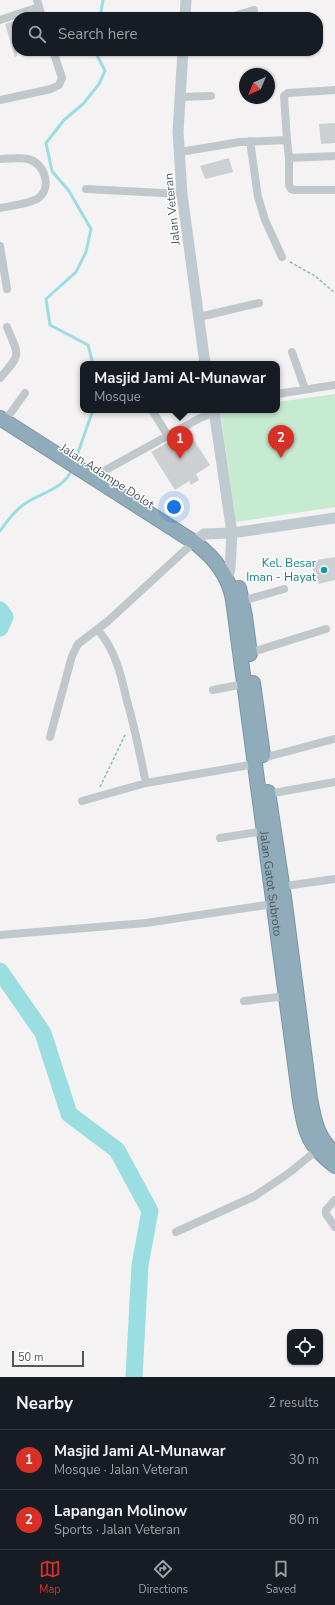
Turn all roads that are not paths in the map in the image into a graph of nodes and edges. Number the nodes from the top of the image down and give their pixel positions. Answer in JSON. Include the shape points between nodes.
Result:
{"nodes":[{"id":1,"x":186,"y":0,"type":"edge"},
{"id":2,"x":38,"y":4,"type":"edge"},
{"id":3,"x":254,"y":10,"type":"dead end"},
{"id":4,"x":19,"y":12,"type":"edge"},
{"id":5,"x":185,"y":12,"type":"edge"},
{"id":6,"x":247,"y":12,"type":"edge"},
{"id":7,"x":12,"y":15,"type":"edge"},
{"id":8,"x":0,"y":20,"type":"edge"},
{"id":9,"x":55,"y":56,"type":"edge"},
{"id":10,"x":183,"y":56,"type":"edge"},
{"id":11,"x":335,"y":90,"type":"edge"},
{"id":12,"x":211,"y":96,"type":"dead end"},
{"id":13,"x":179,"y":97,"type":"junction"},
{"id":14,"x":0,"y":100,"type":"edge"},
{"id":15,"x":287,"y":140,"type":"junction"},
{"id":16,"x":250,"y":141,"type":"junction"},
{"id":17,"x":180,"y":152,"type":"junction"},
{"id":18,"x":335,"y":156,"type":"edge"},
{"id":19,"x":289,"y":158,"type":"junction"},
{"id":20,"x":0,"y":159,"type":"edge"},
{"id":21,"x":86,"y":189,"type":"dead end"},
{"id":22,"x":335,"y":190,"type":"edge"},
{"id":23,"x":182,"y":194,"type":"junction"},
{"id":24,"x":0,"y":208,"type":"edge"},
{"id":25,"x":0,"y":246,"type":"edge"},
{"id":26,"x":282,"y":257,"type":"road end"},
{"id":27,"x":7,"y":289,"type":"dead end"},
{"id":28,"x":259,"y":303,"type":"dead end"},
{"id":29,"x":198,"y":317,"type":"junction"},
{"id":30,"x":7,"y":327,"type":"dead end"},
{"id":31,"x":292,"y":352,"type":"dead end"},
{"id":32,"x":205,"y":361,"type":"edge"},
{"id":33,"x":0,"y":378,"type":"edge"},
{"id":34,"x":335,"y":385,"type":"edge"},
{"id":35,"x":305,"y":389,"type":"junction"},
{"id":36,"x":25,"y":393,"type":"dead end"},
{"id":37,"x":280,"y":393,"type":"edge"},
{"id":38,"x":3,"y":413,"type":"edge"},
{"id":39,"x":154,"y":413,"type":"edge"},
{"id":40,"x":211,"y":413,"type":"edge"},
{"id":41,"x":215,"y":413,"type":"edge"},
{"id":42,"x":168,"y":436,"type":"junction"},
{"id":43,"x":85,"y":466,"type":"junction"},
{"id":44,"x":102,"y":472,"type":"junction"},
{"id":45,"x":335,"y":518,"type":"edge"},
{"id":46,"x":232,"y":532,"type":"junction"},
{"id":47,"x":197,"y":540,"type":"junction"},
{"id":48,"x":232,"y":581,"type":"junction"},
{"id":49,"x":284,"y":589,"type":"dead end"},
{"id":50,"x":242,"y":601,"type":"junction"},
{"id":51,"x":326,"y":629,"type":"dead end"},
{"id":52,"x":98,"y":630,"type":"junction"},
{"id":53,"x":243,"y":639,"type":"junction"},
{"id":54,"x":249,"y":653,"type":"junction"},
{"id":55,"x":244,"y":684,"type":"junction"},
{"id":56,"x":213,"y":690,"type":"dead end"},
{"id":57,"x":50,"y":737,"type":"dead end"},
{"id":58,"x":334,"y":739,"type":"edge"},
{"id":59,"x":259,"y":761,"type":"junction"},
{"id":60,"x":335,"y":782,"type":"edge"},
{"id":61,"x":146,"y":783,"type":"junction"},
{"id":62,"x":268,"y":794,"type":"junction"},
{"id":63,"x":82,"y":801,"type":"dead end"},
{"id":64,"x":264,"y":831,"type":"junction"},
{"id":65,"x":220,"y":838,"type":"dead end"},
{"id":66,"x":335,"y":879,"type":"edge"},
{"id":67,"x":276,"y":887,"type":"junction"},
{"id":68,"x":273,"y":904,"type":"junction"},
{"id":69,"x":0,"y":935,"type":"edge"},
{"id":70,"x":287,"y":996,"type":"junction"},
{"id":71,"x":244,"y":1001,"type":"dead end"},
{"id":72,"x":304,"y":1095,"type":"junction"},
{"id":73,"x":335,"y":1153,"type":"edge"},
{"id":74,"x":312,"y":1154,"type":"junction"},
{"id":75,"x":335,"y":1166,"type":"edge"},
{"id":76,"x":335,"y":1200,"type":"edge"},
{"id":77,"x":335,"y":1227,"type":"edge"},
{"id":78,"x":176,"y":1232,"type":"dead end"}],
"edges":[{"from":1,"to":5,"type":"street"},
{"from":2,"to":4,"type":"street"},
{"from":3,"to":6,"type":"street"},
{"from":7,"to":8,"type":"street"},
{"from":9,"to":14,"type":"street","via":[[62,78],[59,85]]},
{"from":10,"to":13,"type":"street","name":"Jalan Veteran"},
{"from":11,"to":15,"type":"street","via":[[288,93],[284,96]]},
{"from":12,"to":13,"type":"street"},
{"from":13,"to":17,"type":"street","name":"Jalan Veteran"},
{"from":15,"to":16,"type":"street"},
{"from":15,"to":19,"type":"street"},
{"from":16,"to":17,"type":"street"},
{"from":16,"to":26,"type":"street","via":[[258,197],[265,220]]},
{"from":17,"to":23,"type":"street","name":"Jalan Veteran"},
{"from":18,"to":19,"type":"street"},
{"from":19,"to":22,"type":"street","via":[[291,189]]},
{"from":20,"to":24,"type":"street","via":[[28,159],[40,166],[45,178],[44,189],[36,199]]},
{"from":21,"to":23,"type":"street"},
{"from":23,"to":29,"type":"street","name":"Jalan Veteran"},
{"from":25,"to":27,"type":"street"},
{"from":28,"to":29,"type":"street"},
{"from":29,"to":32,"type":"street","name":"Jalan Veteran"},
{"from":30,"to":33,"type":"street","via":[[17,351],[17,358]]},
{"from":31,"to":35,"type":"street"},
{"from":34,"to":35,"type":"street"},
{"from":35,"to":37,"type":"street"},
{"from":36,"to":38,"type":"street"},
{"from":38,"to":43,"type":"highway","name":"Jalan Adampe Dolot"},
{"from":39,"to":42,"type":"street"},
{"from":40,"to":42,"type":"street"},
{"from":41,"to":46,"type":"street"},
{"from":42,"to":44,"type":"street"},
{"from":43,"to":44,"type":"highway","name":"Jalan Adampe Dolot"},
{"from":43,"to":47,"type":"highway","name":"Jalan Adampe Dolot"},
{"from":44,"to":47,"type":"highway","name":"Jalan Adampe Dolot"},
{"from":45,"to":46,"type":"street"},
{"from":46,"to":47,"type":"street","via":[[204,534]]},
{"from":46,"to":48,"type":"street"},
{"from":47,"to":48,"type":"highway","name":"Jalan Adampe Dolot"},
{"from":47,"to":52,"type":"street"},
{"from":48,"to":50,"type":"highway","name":"Jalan Gatot Subroto"},
{"from":48,"to":53,"type":"highway","name":"Jalan Gatot Subroto"},
{"from":49,"to":50,"type":"street"},
{"from":50,"to":53,"type":"highway","name":"Jalan Gatot Subroto"},
{"from":51,"to":54,"type":"street"},
{"from":52,"to":57,"type":"street","via":[[78,644],[74,651]]},
{"from":52,"to":61,"type":"street","via":[[118,662]]},
{"from":53,"to":54,"type":"highway","name":"Jalan Gatot Subroto"},
{"from":53,"to":55,"type":"highway","name":"Jalan Gatot Subroto"},
{"from":54,"to":59,"type":"highway","name":"Jalan Gatot Subroto"},
{"from":55,"to":56,"type":"street"},
{"from":55,"to":59,"type":"highway","name":"Jalan Gatot Subroto"},
{"from":58,"to":59,"type":"street"},
{"from":59,"to":61,"type":"street"},
{"from":59,"to":62,"type":"highway","name":"Jalan Gatot Subroto"},
{"from":59,"to":64,"type":"highway","name":"Jalan Gatot Subroto"},
{"from":60,"to":62,"type":"street"},
{"from":61,"to":63,"type":"street"},
{"from":62,"to":67,"type":"highway","name":"Jalan Gatot Subroto"},
{"from":64,"to":65,"type":"street"},
{"from":64,"to":67,"type":"highway","name":"Jalan Gatot Subroto"},
{"from":66,"to":67,"type":"street"},
{"from":67,"to":68,"type":"highway","name":"Jalan Gatot Subroto"},
{"from":67,"to":72,"type":"highway","name":"Jalan Gatot Subroto","via":[[285,904]]},
{"from":68,"to":69,"type":"street","via":[[146,923]]},
{"from":68,"to":70,"type":"highway","name":"Jalan Gatot Subroto"},
{"from":70,"to":71,"type":"street"},
{"from":70,"to":72,"type":"highway","name":"Jalan Gatot Subroto"},
{"from":72,"to":73,"type":"highway","name":"Jalan Gatot Subroto","via":[[320,1137]]},
{"from":72,"to":74,"type":"highway","name":"Jalan Gatot Subroto"},
{"from":74,"to":75,"type":"highway","name":"Jalan Gatot Subroto"},
{"from":74,"to":78,"type":"street","via":[[283,1178],[255,1196]]},
{"from":76,"to":77,"type":"street","via":[[326,1210]]}]}
